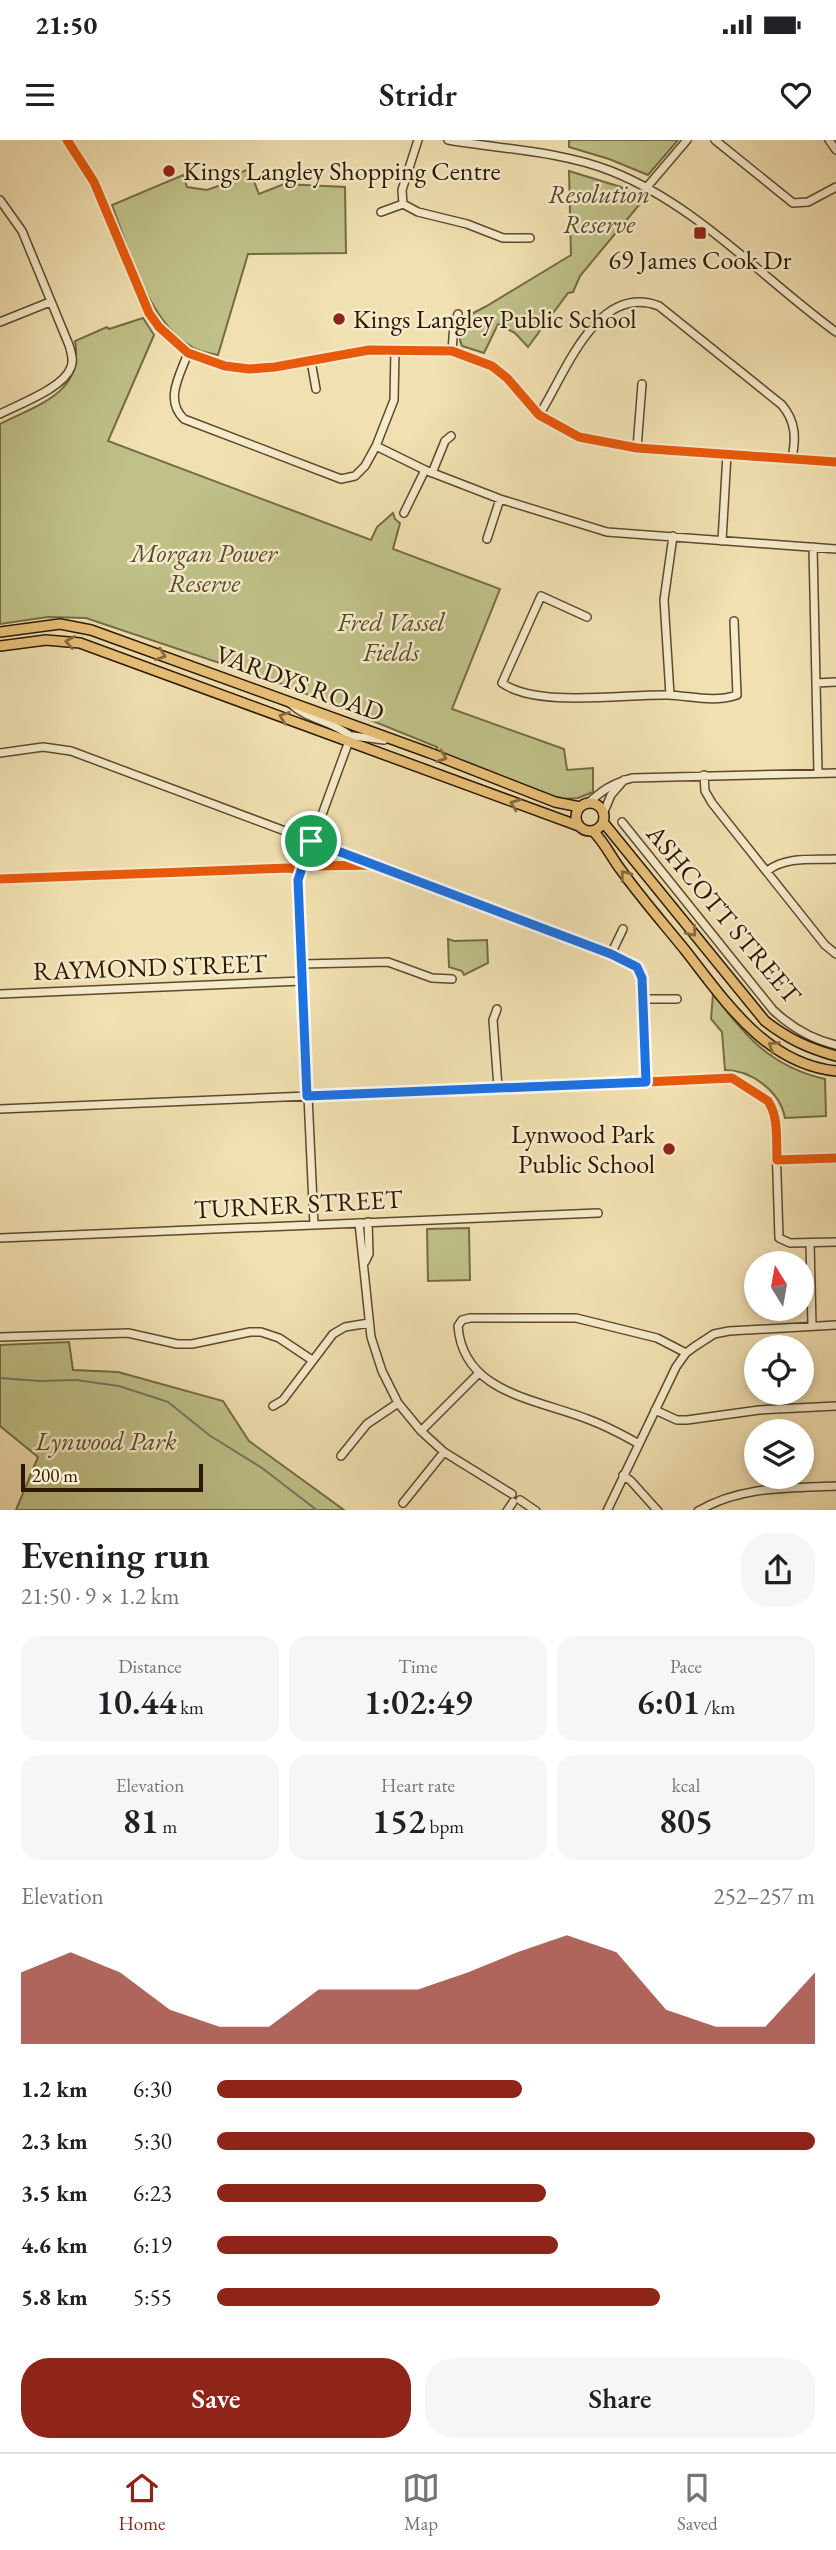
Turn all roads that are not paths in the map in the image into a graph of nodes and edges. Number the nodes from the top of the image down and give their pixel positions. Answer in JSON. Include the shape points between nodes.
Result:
{"nodes":[{"id":1,"x":67,"y":140,"type":"edge"},
{"id":2,"x":418,"y":140,"type":"edge"},
{"id":3,"x":448,"y":140,"type":"edge"},
{"id":4,"x":687,"y":140,"type":"edge"},
{"id":5,"x":715,"y":140,"type":"edge"},
{"id":6,"x":829,"y":140,"type":"edge"},
{"id":7,"x":836,"y":150,"type":"edge"},
{"id":8,"x":647,"y":187,"type":"junction"},
{"id":9,"x":836,"y":187,"type":"edge"},
{"id":10,"x":0,"y":200,"type":"edge"},
{"id":11,"x":404,"y":204,"type":"junction"},
{"id":12,"x":381,"y":212,"type":"dead end"},
{"id":13,"x":530,"y":238,"type":"dead end"},
{"id":14,"x":50,"y":302,"type":"junction"},
{"id":15,"x":458,"y":314,"type":"dead end"},
{"id":16,"x":0,"y":322,"type":"edge"},
{"id":17,"x":836,"y":332,"type":"edge"},
{"id":18,"x":395,"y":350,"type":"junction"},
{"id":19,"x":452,"y":351,"type":"junction"},
{"id":20,"x":188,"y":353,"type":"junction"},
{"id":21,"x":311,"y":361,"type":"junction"},
{"id":22,"x":642,"y":384,"type":"dead end"},
{"id":23,"x":316,"y":389,"type":"dead end"},
{"id":24,"x":0,"y":414,"type":"edge"},
{"id":25,"x":539,"y":415,"type":"junction"},
{"id":26,"x":451,"y":436,"type":"dead end"},
{"id":27,"x":376,"y":446,"type":"junction"},
{"id":28,"x":637,"y":448,"type":"junction"},
{"id":29,"x":727,"y":454,"type":"junction"},
{"id":30,"x":792,"y":458,"type":"junction"},
{"id":31,"x":836,"y":462,"type":"edge"},
{"id":32,"x":429,"y":471,"type":"junction"},
{"id":33,"x":500,"y":499,"type":"junction"},
{"id":34,"x":404,"y":513,"type":"dead end"},
{"id":35,"x":673,"y":536,"type":"junction"},
{"id":36,"x":487,"y":539,"type":"dead end"},
{"id":37,"x":722,"y":541,"type":"junction"},
{"id":38,"x":813,"y":547,"type":"junction"},
{"id":39,"x":836,"y":548,"type":"edge"},
{"id":40,"x":587,"y":617,"type":"dead end"},
{"id":41,"x":734,"y":621,"type":"dead end"},
{"id":42,"x":0,"y":632,"type":"edge"},
{"id":43,"x":0,"y":646,"type":"edge"},
{"id":44,"x":816,"y":682,"type":"junction"},
{"id":45,"x":836,"y":682,"type":"edge"},
{"id":46,"x":670,"y":695,"type":"junction"},
{"id":47,"x":288,"y":701,"type":"junction"},
{"id":48,"x":349,"y":741,"type":"junction"},
{"id":49,"x":401,"y":743,"type":"junction"},
{"id":50,"x":0,"y":753,"type":"edge"},
{"id":51,"x":818,"y":773,"type":"junction"},
{"id":52,"x":836,"y":773,"type":"edge"},
{"id":53,"x":705,"y":775,"type":"junction"},
{"id":54,"x":625,"y":780,"type":"junction"},
{"id":55,"x":584,"y":805,"type":"junction"},
{"id":56,"x":603,"y":818,"type":"junction"},
{"id":57,"x":622,"y":822,"type":"dead end"},
{"id":58,"x":579,"y":826,"type":"junction"},
{"id":59,"x":593,"y":831,"type":"junction"},
{"id":60,"x":311,"y":841,"type":"junction"},
{"id":61,"x":836,"y":859,"type":"edge"},
{"id":62,"x":376,"y":865,"type":"junction"},
{"id":63,"x":302,"y":867,"type":"junction"},
{"id":64,"x":767,"y":871,"type":"junction"},
{"id":65,"x":0,"y":879,"type":"edge"},
{"id":66,"x":623,"y":929,"type":"dead end"},
{"id":67,"x":611,"y":954,"type":"junction"},
{"id":68,"x":836,"y":954,"type":"edge"},
{"id":69,"x":302,"y":964,"type":"junction"},
{"id":70,"x":452,"y":979,"type":"dead end"},
{"id":71,"x":302,"y":981,"type":"junction"},
{"id":72,"x":0,"y":994,"type":"edge"},
{"id":73,"x":643,"y":999,"type":"junction"},
{"id":74,"x":677,"y":999,"type":"dead end"},
{"id":75,"x":497,"y":1009,"type":"dead end"},
{"id":76,"x":836,"y":1045,"type":"edge"},
{"id":77,"x":836,"y":1056,"type":"edge"},
{"id":78,"x":836,"y":1071,"type":"edge"},
{"id":79,"x":646,"y":1082,"type":"junction"},
{"id":80,"x":498,"y":1087,"type":"junction"},
{"id":81,"x":307,"y":1096,"type":"junction"},
{"id":82,"x":0,"y":1109,"type":"edge"},
{"id":83,"x":836,"y":1158,"type":"edge"},
{"id":84,"x":777,"y":1160,"type":"junction"},
{"id":85,"x":597,"y":1213,"type":"dead end"},
{"id":86,"x":368,"y":1222,"type":"junction"},
{"id":87,"x":359,"y":1223,"type":"junction"},
{"id":88,"x":314,"y":1225,"type":"junction"},
{"id":89,"x":0,"y":1238,"type":"edge"},
{"id":90,"x":836,"y":1242,"type":"edge"},
{"id":91,"x":810,"y":1243,"type":"junction"},
{"id":92,"x":365,"y":1262,"type":"junction"},
{"id":93,"x":369,"y":1323,"type":"junction"},
{"id":94,"x":812,"y":1325,"type":"junction"},
{"id":95,"x":836,"y":1325,"type":"edge"},
{"id":96,"x":0,"y":1337,"type":"edge"},
{"id":97,"x":685,"y":1353,"type":"junction"},
{"id":98,"x":312,"y":1360,"type":"junction"},
{"id":99,"x":478,"y":1374,"type":"junction"},
{"id":100,"x":398,"y":1403,"type":"junction"},
{"id":101,"x":273,"y":1406,"type":"dead end"},
{"id":102,"x":836,"y":1406,"type":"edge"},
{"id":103,"x":655,"y":1410,"type":"junction"},
{"id":104,"x":421,"y":1431,"type":"junction"},
{"id":105,"x":639,"y":1444,"type":"junction"},
{"id":106,"x":444,"y":1452,"type":"junction"},
{"id":107,"x":341,"y":1456,"type":"dead end"},
{"id":108,"x":623,"y":1475,"type":"junction"},
{"id":109,"x":836,"y":1486,"type":"edge"},
{"id":110,"x":515,"y":1498,"type":"junction"},
{"id":111,"x":403,"y":1503,"type":"dead end"},
{"id":112,"x":507,"y":1510,"type":"edge"},
{"id":113,"x":537,"y":1510,"type":"edge"},
{"id":114,"x":607,"y":1510,"type":"edge"},
{"id":115,"x":659,"y":1510,"type":"edge"},
{"id":116,"x":698,"y":1510,"type":"edge"}],
"edges":[{"from":1,"to":20,"type":"street","via":[[94,182],[149,313]]},
{"from":2,"to":11,"type":"street","via":[[402,190]]},
{"from":3,"to":8,"type":"street","via":[[587,163]]},
{"from":4,"to":8,"type":"street"},
{"from":5,"to":9,"type":"street","via":[[793,202],[808,202]]},
{"from":6,"to":7,"type":"street"},
{"from":8,"to":17,"type":"street","via":[[678,206]]},
{"from":10,"to":14,"type":"street","via":[[22,231]]},
{"from":11,"to":12,"type":"street"},
{"from":11,"to":13,"type":"street","via":[[503,238]]},
{"from":14,"to":16,"type":"street"},
{"from":14,"to":24,"type":"street","via":[[69,345],[71,368],[57,385]]},
{"from":15,"to":19,"type":"street"},
{"from":18,"to":19,"type":"street"},
{"from":18,"to":21,"type":"street"},
{"from":18,"to":27,"type":"street","via":[[394,400]]},
{"from":19,"to":25,"type":"street","via":[[500,372]]},
{"from":20,"to":21,"type":"street","via":[[249,369]]},
{"from":20,"to":27,"type":"street","via":[[173,398],[178,413],[190,423],[336,479],[355,476]]},
{"from":21,"to":23,"type":"street"},
{"from":22,"to":28,"type":"street"},
{"from":25,"to":28,"type":"street","via":[[579,437]]},
{"from":25,"to":30,"type":"street","via":[[569,361],[606,314],[626,303],[651,303],[782,405],[794,430]]},
{"from":26,"to":32,"type":"street"},
{"from":27,"to":32,"type":"street"},
{"from":28,"to":29,"type":"street"},
{"from":29,"to":30,"type":"street"},
{"from":29,"to":37,"type":"street"},
{"from":30,"to":31,"type":"street"},
{"from":32,"to":33,"type":"street"},
{"from":32,"to":34,"type":"street"},
{"from":33,"to":35,"type":"street","via":[[607,532]]},
{"from":33,"to":36,"type":"street"},
{"from":35,"to":37,"type":"street"},
{"from":35,"to":46,"type":"street","via":[[664,600]]},
{"from":37,"to":38,"type":"street"},
{"from":38,"to":39,"type":"street"},
{"from":38,"to":44,"type":"street"},
{"from":40,"to":46,"type":"street","via":[[541,596],[502,683],[542,696]]},
{"from":41,"to":46,"type":"street","via":[[737,695],[703,699]]},
{"from":42,"to":47,"type":"main road","name":"VARDYS ROAD","one_way":true,"via":[[60,624],[80,627]]},
{"from":48,"to":43,"type":"main road","name":"VARDYS ROAD","one_way":true,"via":[[80,643],[46,640]]},
{"from":44,"to":45,"type":"street"},
{"from":44,"to":51,"type":"street"},
{"from":47,"to":48,"type":"street","via":[[343,730]]},
{"from":47,"to":49,"type":"main road","name":"VARDYS ROAD"},
{"from":48,"to":49,"type":"street","via":[[358,736]]},
{"from":58,"to":48,"type":"main road","name":"VARDYS ROAD","one_way":true},
{"from":48,"to":60,"type":"street"},
{"from":49,"to":55,"type":"main road","name":"VARDYS ROAD","one_way":true,"via":[[555,802]]},
{"from":50,"to":60,"type":"street","via":[[43,747],[71,751]]},
{"from":51,"to":52,"type":"street"},
{"from":51,"to":53,"type":"street"},
{"from":53,"to":54,"type":"street"},
{"from":53,"to":64,"type":"street","via":[[705,791],[712,803]]},
{"from":54,"to":55,"type":"street","via":[[606,787]]},
{"from":54,"to":56,"type":"street","via":[[611,795]]},
{"from":55,"to":56,"type":"main road","via":[[596,804]]},
{"from":55,"to":58,"type":"main road","via":[[576,814]]},
{"from":56,"to":59,"type":"main road"},
{"from":56,"to":77,"type":"main road","one_way":true,"via":[[765,1021],[807,1048]]},
{"from":57,"to":76,"type":"street","name":"ASHCOTT STREET","via":[[773,1010],[793,1028]]},
{"from":58,"to":59,"type":"main road"},
{"from":78,"to":59,"type":"main road","one_way":true,"via":[[792,1058],[756,1034],[704,975]]},
{"from":60,"to":62,"type":"street"},
{"from":60,"to":63,"type":"street"},
{"from":61,"to":64,"type":"street","via":[[786,861]]},
{"from":62,"to":63,"type":"street"},
{"from":62,"to":67,"type":"street"},
{"from":63,"to":65,"type":"street"},
{"from":63,"to":69,"type":"street","via":[[298,885]]},
{"from":64,"to":68,"type":"street"},
{"from":66,"to":67,"type":"street"},
{"from":67,"to":73,"type":"street","via":[[640,971]]},
{"from":69,"to":70,"type":"street","via":[[388,962],[432,978]]},
{"from":69,"to":71,"type":"street"},
{"from":71,"to":72,"type":"street","name":"RAYMOND STREET"},
{"from":71,"to":81,"type":"street"},
{"from":73,"to":74,"type":"street"},
{"from":73,"to":79,"type":"street"},
{"from":75,"to":80,"type":"street","via":[[493,1020]]},
{"from":79,"to":80,"type":"street"},
{"from":79,"to":84,"type":"street","via":[[737,1080],[772,1105]]},
{"from":80,"to":81,"type":"street"},
{"from":81,"to":82,"type":"street"},
{"from":81,"to":88,"type":"street"},
{"from":83,"to":84,"type":"street"},
{"from":84,"to":91,"type":"street","via":[[779,1238]]},
{"from":85,"to":86,"type":"street","name":"TURNER STREET"},
{"from":86,"to":87,"type":"street","name":"TURNER STREET"},
{"from":86,"to":92,"type":"street"},
{"from":87,"to":88,"type":"street","name":"TURNER STREET"},
{"from":87,"to":92,"type":"street"},
{"from":88,"to":89,"type":"street","name":"TURNER STREET"},
{"from":90,"to":91,"type":"street"},
{"from":91,"to":94,"type":"street"},
{"from":92,"to":93,"type":"street"},
{"from":93,"to":98,"type":"street","via":[[336,1331]]},
{"from":93,"to":100,"type":"street","via":[[377,1360]]},
{"from":94,"to":95,"type":"street"},
{"from":94,"to":97,"type":"street","via":[[714,1334]]},
{"from":96,"to":98,"type":"street","via":[[128,1333],[192,1344],[261,1332]]},
{"from":97,"to":99,"type":"street","via":[[657,1338],[576,1318],[462,1320],[458,1326],[463,1352]]},
{"from":97,"to":103,"type":"street"},
{"from":98,"to":101,"type":"street","via":[[283,1400]]},
{"from":99,"to":104,"type":"street"},
{"from":99,"to":105,"type":"street","via":[[503,1389],[591,1420]]},
{"from":100,"to":104,"type":"street"},
{"from":100,"to":107,"type":"street","via":[[367,1424]]},
{"from":102,"to":103,"type":"street","via":[[687,1420]]},
{"from":103,"to":105,"type":"street"},
{"from":104,"to":106,"type":"street"},
{"from":105,"to":108,"type":"street"},
{"from":106,"to":110,"type":"street"},
{"from":106,"to":111,"type":"street"},
{"from":108,"to":114,"type":"street"},
{"from":108,"to":115,"type":"street"},
{"from":109,"to":116,"type":"street","via":[[752,1490]]},
{"from":110,"to":112,"type":"street"},
{"from":110,"to":113,"type":"street"}]}
